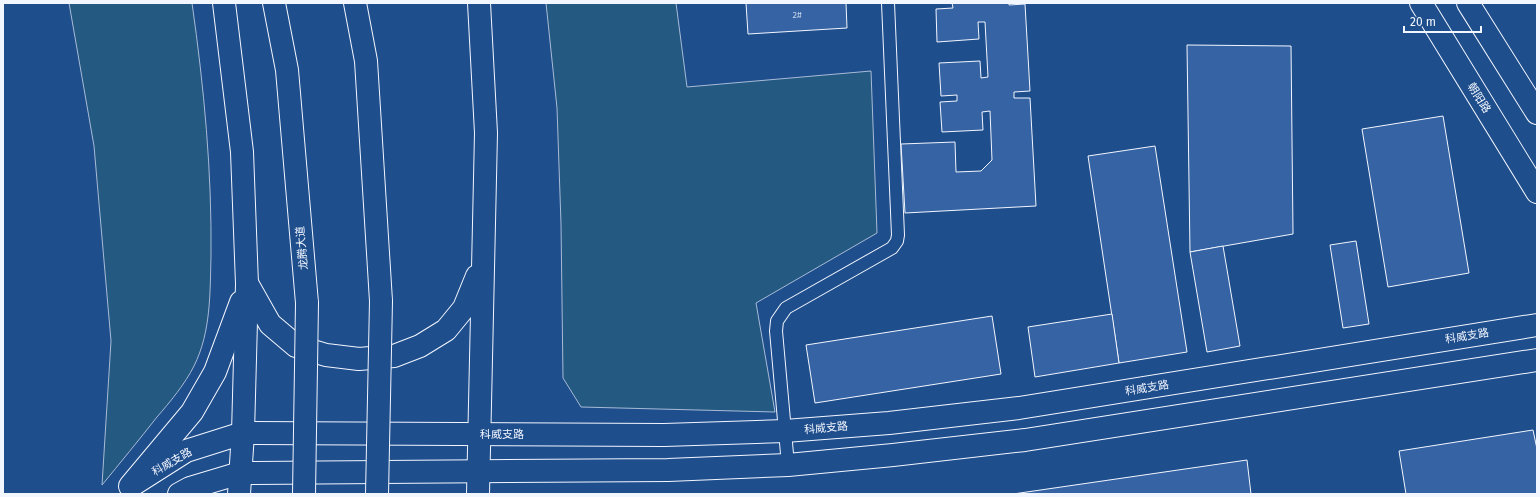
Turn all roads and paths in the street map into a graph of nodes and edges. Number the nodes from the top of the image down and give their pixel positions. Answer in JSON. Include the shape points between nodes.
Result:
{"nodes":[{"id":1,"x":224,"y":3,"type":"edge"},
{"id":2,"x":274,"y":3,"type":"edge"},
{"id":3,"x":355,"y":3,"type":"edge"},
{"id":4,"x":479,"y":3,"type":"edge"},
{"id":5,"x":888,"y":3,"type":"edge"},
{"id":6,"x":1421,"y":3,"type":"edge"},
{"id":7,"x":1468,"y":3,"type":"edge"},
{"id":8,"x":1537,"y":113,"type":"edge"},
{"id":9,"x":1537,"y":192,"type":"edge"},
{"id":10,"x":482,"y":264,"type":"junction"},
{"id":11,"x":247,"y":284,"type":"junction"},
{"id":12,"x":1537,"y":325,"type":"edge"},
{"id":13,"x":1537,"y":360,"type":"edge"},
{"id":14,"x":785,"y":431,"type":"junction"},
{"id":15,"x":243,"y":433,"type":"junction"},
{"id":16,"x":478,"y":434,"type":"junction"},
{"id":17,"x":788,"y":465,"type":"junction"},
{"id":18,"x":479,"y":472,"type":"junction"},
{"id":19,"x":240,"y":473,"type":"junction"},
{"id":20,"x":127,"y":490,"type":"edge"},
{"id":21,"x":179,"y":494,"type":"edge"},
{"id":22,"x":239,"y":494,"type":"edge"},
{"id":23,"x":304,"y":494,"type":"edge"},
{"id":24,"x":378,"y":494,"type":"edge"},
{"id":25,"x":478,"y":494,"type":"edge"}],
"edges":[{"from":1,"to":11,"type":"main road","via":[[242,152]]},
{"from":2,"to":23,"type":"main road","name":"龙腾大道","bridge":true,"via":[[287,70],[307,303]]},
{"from":3,"to":24,"type":"main road","bridge":true,"via":[[366,61],[381,301]]},
{"from":4,"to":10,"type":"main road","via":[[486,133]]},
{"from":5,"to":14,"type":"lane","via":[[897,241],[892,248],[786,308],[777,321]]},
{"from":6,"to":9,"type":"main road","name":"朝阳路"},
{"from":7,"to":8,"type":"main road"},
{"from":10,"to":11,"type":"main road","via":[[464,308],[446,330],[420,346],[394,356],[353,358],[326,355],[296,346],[270,324]]},
{"from":10,"to":16,"type":"main road"},
{"from":11,"to":15,"type":"main road"},
{"from":11,"to":20,"type":"main road","via":[[215,372],[192,412]]},
{"from":12,"to":14,"type":"main road","name":"科威支路","via":[[1019,408],[889,423]]},
{"from":13,"to":17,"type":"main road","via":[[1025,440],[893,456]]},
{"from":14,"to":16,"type":"main road","name":"科威支路","via":[[664,435]]},
{"from":14,"to":17,"type":"lane"},
{"from":15,"to":16,"type":"main road","name":"科威支路"},
{"from":15,"to":19,"type":"main road"},
{"from":15,"to":20,"type":"main road","name":"科威支路","via":[[186,451]]},
{"from":16,"to":18,"type":"main road"},
{"from":17,"to":18,"type":"main road","via":[[668,470]]},
{"from":18,"to":19,"type":"main road"},
{"from":18,"to":25,"type":"main road"},
{"from":19,"to":21,"type":"main road","via":[[190,488]]},
{"from":19,"to":22,"type":"main road"}]}
